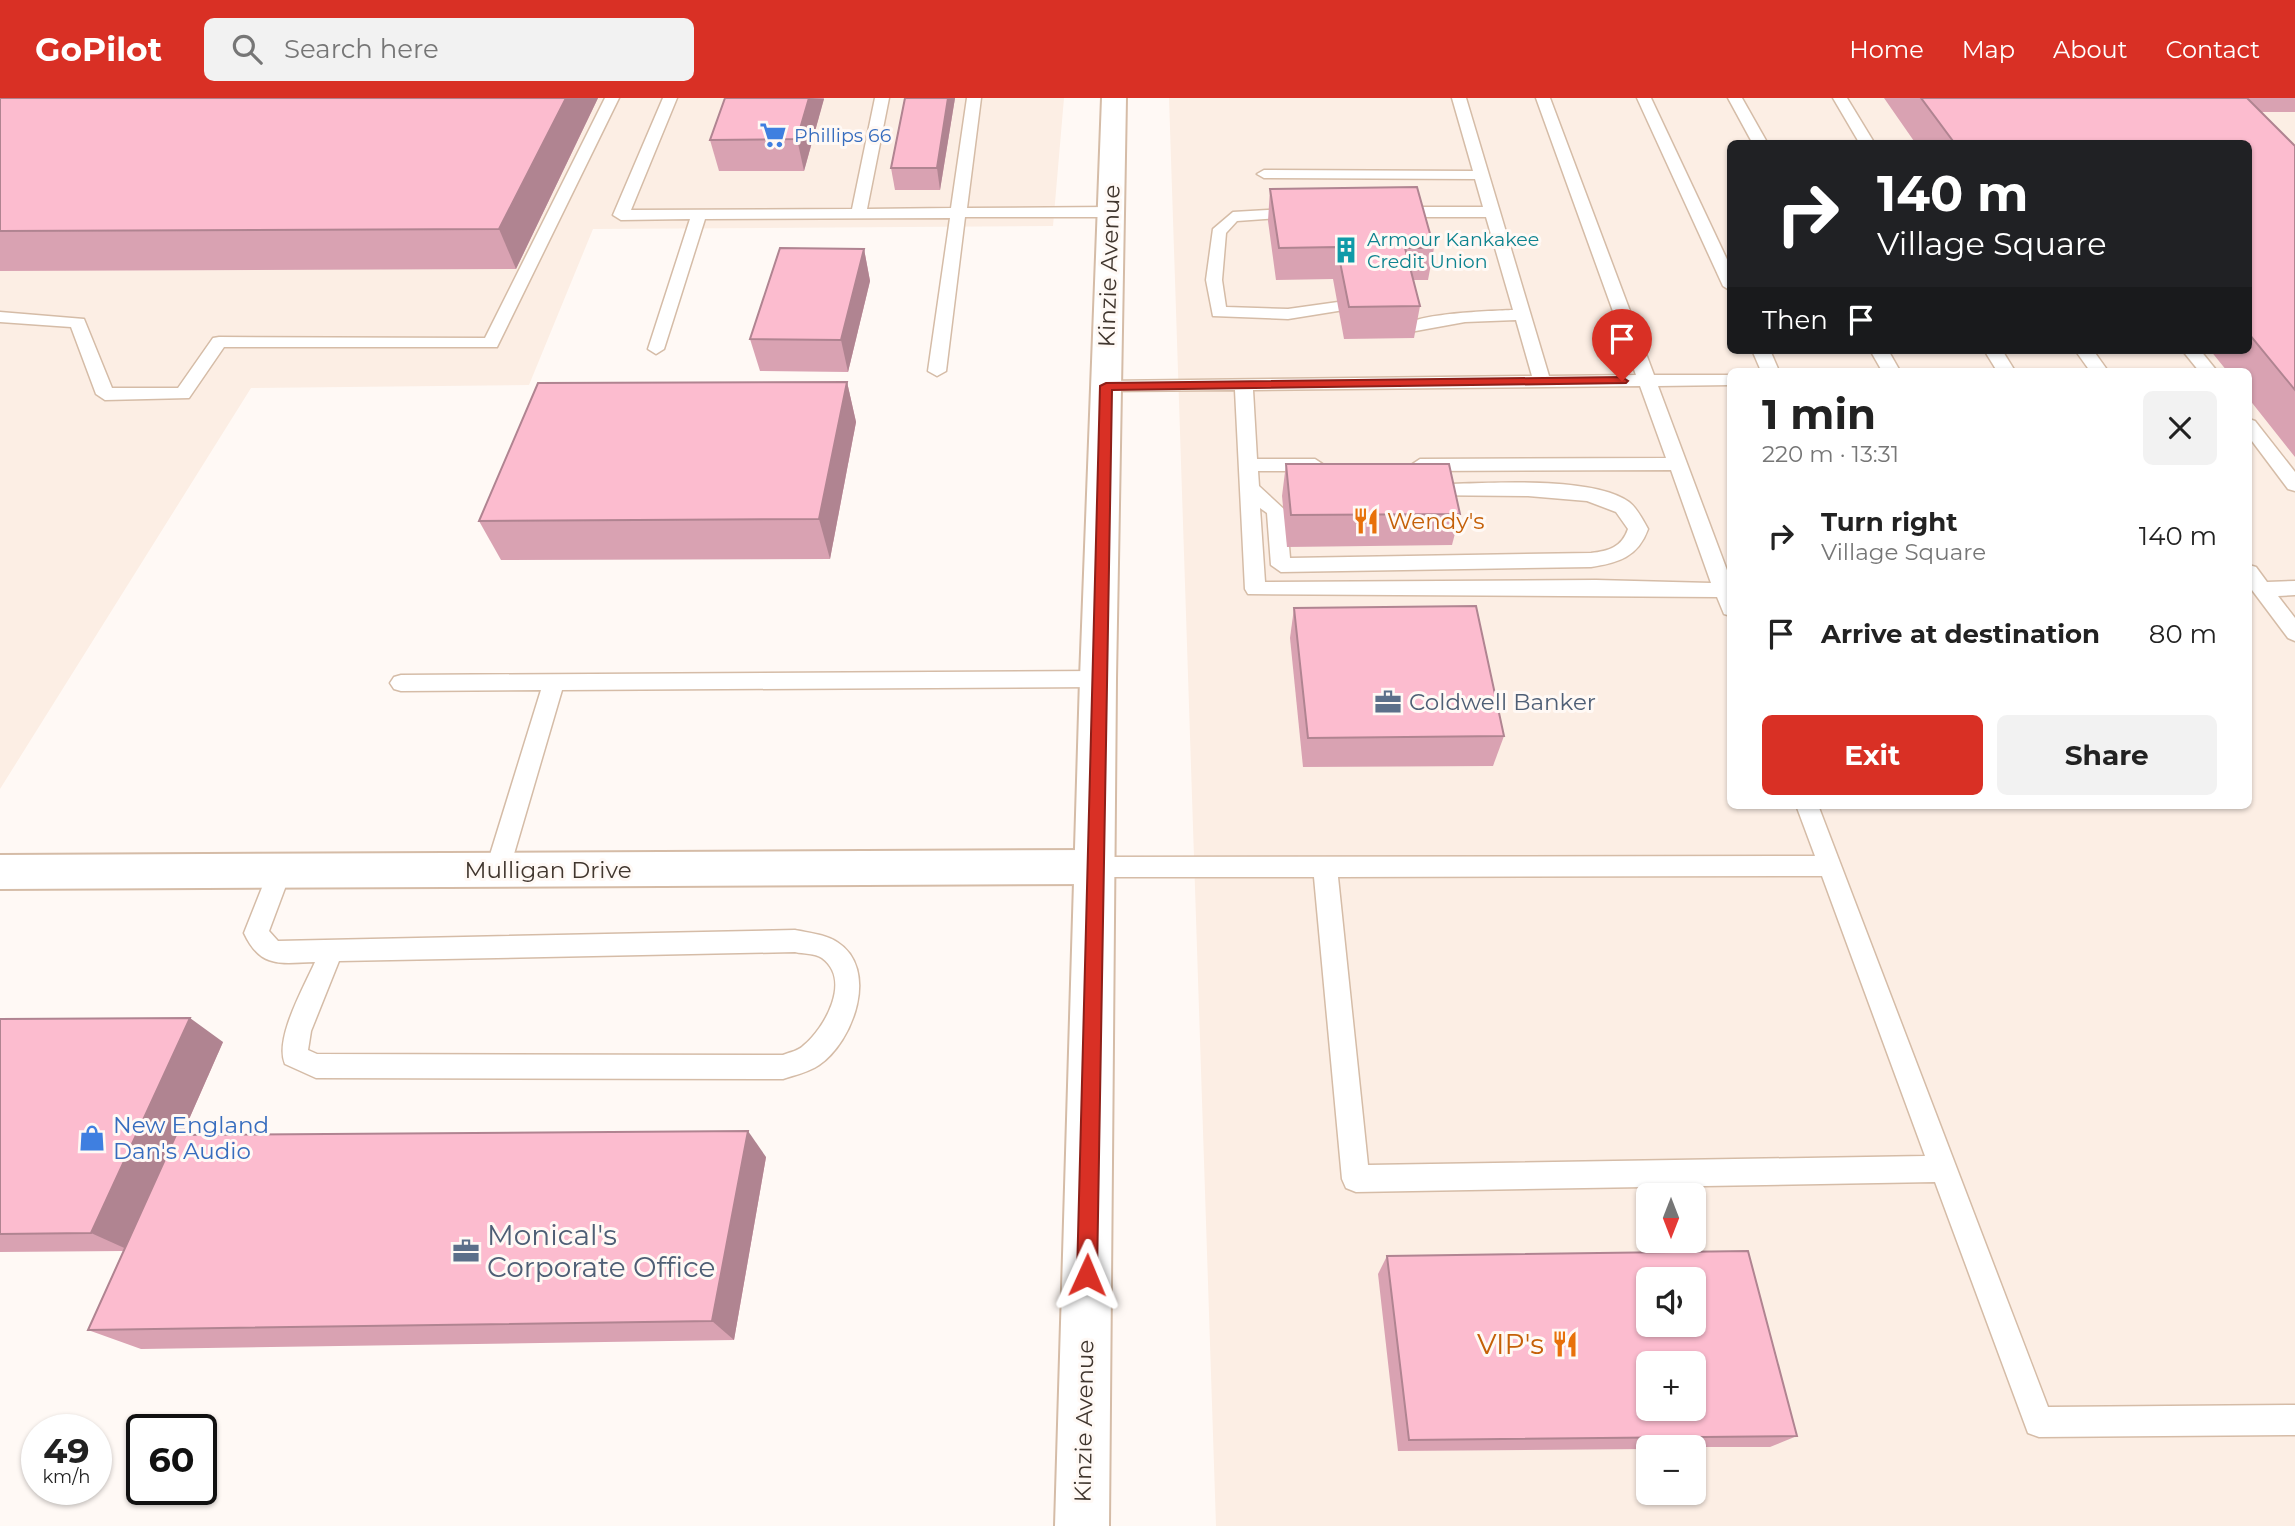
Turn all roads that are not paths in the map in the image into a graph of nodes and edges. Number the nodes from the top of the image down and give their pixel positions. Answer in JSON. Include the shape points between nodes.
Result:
{"nodes":[{"id":1,"x":612,"y":98,"type":"edge"},
{"id":2,"x":670,"y":98,"type":"edge"},
{"id":3,"x":883,"y":98,"type":"edge"},
{"id":4,"x":893,"y":98,"type":"edge"},
{"id":5,"x":955,"y":98,"type":"edge"},
{"id":6,"x":973,"y":98,"type":"edge"},
{"id":7,"x":1114,"y":98,"type":"edge"},
{"id":8,"x":1459,"y":98,"type":"edge"},
{"id":9,"x":1543,"y":98,"type":"edge"},
{"id":10,"x":1644,"y":98,"type":"edge"},
{"id":11,"x":1735,"y":98,"type":"edge"},
{"id":12,"x":1840,"y":98,"type":"edge"},
{"id":13,"x":878,"y":121,"type":"junction"},
{"id":14,"x":898,"y":121,"type":"edge"},
{"id":15,"x":951,"y":121,"type":"edge"},
{"id":16,"x":971,"y":121,"type":"junction"},
{"id":17,"x":1759,"y":140,"type":"edge"},
{"id":18,"x":1866,"y":140,"type":"edge"},
{"id":19,"x":947,"y":143,"type":"edge"},
{"id":20,"x":968,"y":143,"type":"junction"},
{"id":21,"x":873,"y":144,"type":"junction"},
{"id":22,"x":893,"y":144,"type":"edge"},
{"id":23,"x":943,"y":168,"type":"edge"},
{"id":24,"x":965,"y":168,"type":"junction"},
{"id":25,"x":868,"y":169,"type":"junction"},
{"id":26,"x":888,"y":169,"type":"edge"},
{"id":27,"x":1264,"y":174,"type":"dead end"},
{"id":28,"x":1482,"y":175,"type":"junction"},
{"id":29,"x":960,"y":212,"type":"junction"},
{"id":30,"x":1111,"y":212,"type":"junction"},
{"id":31,"x":1383,"y":212,"type":"edge"},
{"id":32,"x":1492,"y":212,"type":"junction"},
{"id":33,"x":859,"y":213,"type":"junction"},
{"id":34,"x":1315,"y":213,"type":"edge"},
{"id":35,"x":699,"y":214,"type":"junction"},
{"id":36,"x":1727,"y":277,"type":"edge"},
{"id":37,"x":1338,"y":307,"type":"dead end"},
{"id":38,"x":1418,"y":309,"type":"edge"},
{"id":39,"x":1288,"y":314,"type":"junction"},
{"id":40,"x":1524,"y":315,"type":"junction"},
{"id":41,"x":0,"y":317,"type":"edge"},
{"id":42,"x":1465,"y":317,"type":"junction"},
{"id":43,"x":1342,"y":326,"type":"dead end"},
{"id":44,"x":1410,"y":327,"type":"edge"},
{"id":45,"x":656,"y":349,"type":"dead end"},
{"id":46,"x":2194,"y":354,"type":"edge"},
{"id":47,"x":2206,"y":368,"type":"edge"},
{"id":48,"x":937,"y":371,"type":"dead end"},
{"id":49,"x":1727,"y":380,"type":"edge"},
{"id":50,"x":1542,"y":381,"type":"junction"},
{"id":51,"x":1649,"y":381,"type":"junction"},
{"id":52,"x":1106,"y":386,"type":"junction"},
{"id":53,"x":1244,"y":386,"type":"junction"},
{"id":54,"x":2252,"y":429,"type":"edge"},
{"id":55,"x":1678,"y":464,"type":"junction"},
{"id":56,"x":1249,"y":465,"type":"junction"},
{"id":57,"x":1331,"y":465,"type":"edge"},
{"id":58,"x":1398,"y":465,"type":"edge"},
{"id":59,"x":2295,"y":485,"type":"edge"},
{"id":60,"x":1250,"y":489,"type":"junction"},
{"id":61,"x":1405,"y":491,"type":"edge"},
{"id":62,"x":2255,"y":581,"type":"edge"},
{"id":63,"x":2295,"y":588,"type":"edge"},
{"id":64,"x":1723,"y":590,"type":"junction"},
{"id":65,"x":1727,"y":600,"type":"edge"},
{"id":66,"x":2295,"y":633,"type":"edge"},
{"id":67,"x":1098,"y":680,"type":"junction"},
{"id":68,"x":401,"y":683,"type":"dead end"},
{"id":69,"x":554,"y":683,"type":"junction"},
{"id":70,"x":1809,"y":809,"type":"edge"},
{"id":71,"x":1830,"y":866,"type":"junction"},
{"id":72,"x":1095,"y":867,"type":"junction"},
{"id":73,"x":1325,"y":867,"type":"junction"},
{"id":74,"x":497,"y":871,"type":"junction"},
{"id":75,"x":0,"y":872,"type":"edge"},
{"id":76,"x":279,"y":872,"type":"junction"},
{"id":77,"x":331,"y":952,"type":"junction"},
{"id":78,"x":1944,"y":1169,"type":"junction"},
{"id":79,"x":2295,"y":1420,"type":"edge"},
{"id":80,"x":1082,"y":1526,"type":"edge"}],
"edges":[{"from":1,"to":41,"type":"lane","via":[[491,343],[219,342],[183,394],[105,394],[78,323]]},
{"from":2,"to":35,"type":"lane","via":[[621,215]]},
{"from":3,"to":4,"type":"lane"},
{"from":3,"to":13,"type":"lane"},
{"from":5,"to":6,"type":"lane"},
{"from":6,"to":16,"type":"lane"},
{"from":7,"to":30,"type":"main road","name":"Kinzie Avenue"},
{"from":8,"to":28,"type":"lane"},
{"from":9,"to":51,"type":"lane"},
{"from":10,"to":36,"type":"lane"},
{"from":11,"to":17,"type":"lane"},
{"from":12,"to":18,"type":"lane"},
{"from":13,"to":14,"type":"lane"},
{"from":13,"to":21,"type":"lane"},
{"from":15,"to":16,"type":"lane"},
{"from":16,"to":20,"type":"lane"},
{"from":19,"to":20,"type":"lane"},
{"from":20,"to":24,"type":"lane"},
{"from":21,"to":22,"type":"lane"},
{"from":21,"to":25,"type":"lane"},
{"from":23,"to":24,"type":"lane"},
{"from":24,"to":29,"type":"lane"},
{"from":25,"to":26,"type":"lane"},
{"from":25,"to":33,"type":"lane"},
{"from":27,"to":28,"type":"lane"},
{"from":28,"to":32,"type":"lane"},
{"from":29,"to":30,"type":"lane"},
{"from":29,"to":33,"type":"lane"},
{"from":29,"to":48,"type":"lane"},
{"from":30,"to":52,"type":"main road","name":"Kinzie Avenue"},
{"from":31,"to":32,"type":"lane"},
{"from":32,"to":40,"type":"lane"},
{"from":33,"to":35,"type":"lane"},
{"from":34,"to":39,"type":"lane","via":[[1233,217],[1218,232],[1214,280],[1219,312]]},
{"from":35,"to":45,"type":"lane"},
{"from":37,"to":39,"type":"lane"},
{"from":38,"to":42,"type":"lane"},
{"from":39,"to":43,"type":"lane"},
{"from":40,"to":42,"type":"lane"},
{"from":40,"to":50,"type":"lane"},
{"from":42,"to":44,"type":"lane"},
{"from":46,"to":47,"type":"lane"},
{"from":49,"to":51,"type":"lane"},
{"from":50,"to":51,"type":"lane"},
{"from":50,"to":53,"type":"lane"},
{"from":51,"to":55,"type":"lane"},
{"from":52,"to":53,"type":"lane"},
{"from":52,"to":67,"type":"main road","name":"Kinzie Avenue"},
{"from":53,"to":56,"type":"lane"},
{"from":54,"to":59,"type":"lane"},
{"from":55,"to":58,"type":"lane"},
{"from":55,"to":64,"type":"lane"},
{"from":56,"to":57,"type":"lane"},
{"from":56,"to":60,"type":"lane"},
{"from":60,"to":61,"type":"lane","via":[[1276,511],[1281,565],[1591,560],[1618,556],[1634,542],[1638,529],[1622,505],[1599,496],[1558,491]]},
{"from":60,"to":64,"type":"lane","via":[[1255,589]]},
{"from":62,"to":63,"type":"lane"},
{"from":62,"to":66,"type":"lane"},
{"from":64,"to":65,"type":"lane"},
{"from":67,"to":69,"type":"lane"},
{"from":67,"to":72,"type":"main road","name":"Kinzie Avenue"},
{"from":68,"to":69,"type":"lane"},
{"from":69,"to":74,"type":"lane"},
{"from":70,"to":71,"type":"lane"},
{"from":71,"to":73,"type":"lane"},
{"from":71,"to":78,"type":"lane"},
{"from":72,"to":73,"type":"lane"},
{"from":72,"to":74,"type":"main road","name":"Mulligan Drive"},
{"from":72,"to":80,"type":"main road","name":"Kinzie Avenue"},
{"from":73,"to":78,"type":"lane","via":[[1356,1179]]},
{"from":74,"to":76,"type":"main road","name":"Mulligan Drive"},
{"from":75,"to":76,"type":"main road","name":"Mulligan Drive"},
{"from":76,"to":77,"type":"lane","via":[[256,933],[272,952]]},
{"from":77,"to":77,"type":"lane","via":[[795,941],[830,949],[845,966],[847,992],[837,1027],[811,1056],[783,1067],[316,1066],[294,1056],[298,1031]]},
{"from":78,"to":79,"type":"lane","via":[[2039,1422]]}]}
